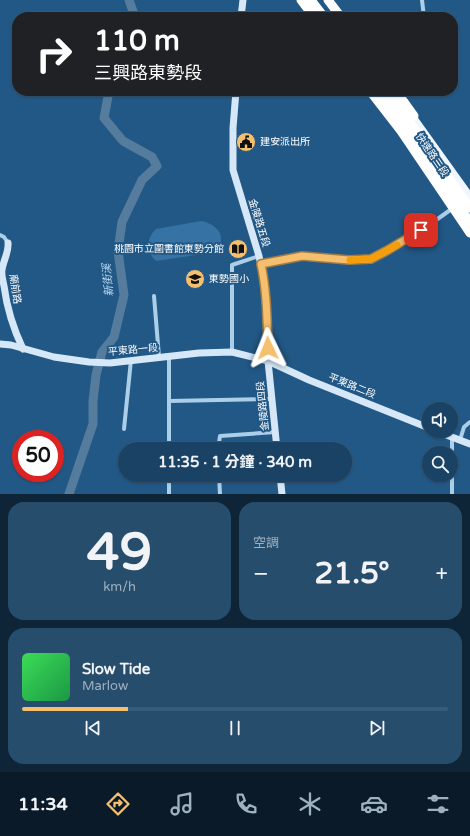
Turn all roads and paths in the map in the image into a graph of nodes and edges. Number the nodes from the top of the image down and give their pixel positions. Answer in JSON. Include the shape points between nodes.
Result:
{"nodes":[{"id":1,"x":243,"y":0,"type":"edge"},
{"id":2,"x":301,"y":0,"type":"edge"},
{"id":3,"x":305,"y":0,"type":"edge"},
{"id":4,"x":311,"y":0,"type":"edge"},
{"id":5,"x":317,"y":0,"type":"edge"},
{"id":6,"x":324,"y":0,"type":"edge"},
{"id":7,"x":328,"y":0,"type":"edge"},
{"id":8,"x":422,"y":0,"type":"edge"},
{"id":9,"x":242,"y":12,"type":"edge"},
{"id":10,"x":310,"y":12,"type":"edge"},
{"id":11,"x":314,"y":12,"type":"edge"},
{"id":12,"x":320,"y":12,"type":"edge"},
{"id":13,"x":326,"y":12,"type":"edge"},
{"id":14,"x":333,"y":12,"type":"edge"},
{"id":15,"x":337,"y":12,"type":"edge"},
{"id":16,"x":423,"y":12,"type":"edge"},
{"id":17,"x":236,"y":96,"type":"edge"},
{"id":18,"x":374,"y":96,"type":"edge"},
{"id":19,"x":378,"y":96,"type":"edge"},
{"id":20,"x":383,"y":96,"type":"edge"},
{"id":21,"x":392,"y":96,"type":"edge"},
{"id":22,"x":400,"y":96,"type":"edge"},
{"id":23,"x":470,"y":197,"type":"edge"},
{"id":24,"x":454,"y":206,"type":"junction"},
{"id":25,"x":470,"y":208,"type":"edge"},
{"id":26,"x":470,"y":222,"type":"edge"},
{"id":27,"x":470,"y":233,"type":"edge"},
{"id":28,"x":0,"y":235,"type":"edge"},
{"id":29,"x":8,"y":243,"type":"joint"},
{"id":30,"x":259,"y":256,"type":"junction"},
{"id":31,"x":261,"y":264,"type":"junction"},
{"id":32,"x":154,"y":296,"type":"dead end"},
{"id":33,"x":0,"y":344,"type":"edge"},
{"id":34,"x":23,"y":349,"type":"junction"},
{"id":35,"x":232,"y":352,"type":"junction"},
{"id":36,"x":169,"y":356,"type":"junction"},
{"id":37,"x":159,"y":357,"type":"junction"},
{"id":38,"x":131,"y":360,"type":"junction"},
{"id":39,"x":268,"y":361,"type":"junction"},
{"id":40,"x":272,"y":399,"type":"junction"},
{"id":41,"x":169,"y":401,"type":"junction"},
{"id":42,"x":470,"y":422,"type":"edge"},
{"id":43,"x":422,"y":425,"type":"edge"},
{"id":44,"x":124,"y":429,"type":"dead end"},
{"id":45,"x":276,"y":432,"type":"junction"},
{"id":46,"x":452,"y":438,"type":"joint"},
{"id":47,"x":460,"y":440,"type":"junction"},
{"id":48,"x":169,"y":442,"type":"edge"},
{"id":49,"x":219,"y":442,"type":"edge"},
{"id":50,"x":277,"y":442,"type":"edge"},
{"id":51,"x":470,"y":444,"type":"edge"},
{"id":52,"x":169,"y":482,"type":"edge"},
{"id":53,"x":219,"y":482,"type":"edge"},
{"id":54,"x":281,"y":482,"type":"edge"},
{"id":55,"x":169,"y":494,"type":"edge"},
{"id":56,"x":220,"y":494,"type":"edge"},
{"id":57,"x":282,"y":494,"type":"edge"},
{"id":58,"x":452,"y":494,"type":"edge"}],
"edges":[{"from":1,"to":9,"type":"street"},
{"from":2,"to":10,"type":"highway"},
{"from":3,"to":11,"type":"main road"},
{"from":4,"to":12,"type":"highway"},
{"from":5,"to":13,"type":"highway"},
{"from":6,"to":14,"type":"main road"},
{"from":7,"to":15,"type":"highway"},
{"from":8,"to":16,"type":"street"},
{"from":17,"to":30,"type":"street","name":"金陵路五段","via":[[232,170]]},
{"from":18,"to":27,"type":"highway","via":[[401,131]]},
{"from":19,"to":24,"type":"main road","name":"快速路二段","via":[[407,134]]},
{"from":20,"to":26,"type":"highway"},
{"from":21,"to":25,"type":"highway"},
{"from":22,"to":23,"type":"highway"},
{"from":23,"to":24,"type":"street"},
{"from":24,"to":27,"type":"main road","name":"快速路二段"},
{"from":24,"to":31,"type":"street","via":[[432,223],[371,259],[302,256]]},
{"from":28,"to":29,"type":"street","name":"廟前路"},
{"from":29,"to":34,"type":"street","name":"廟前路","via":[[2,272],[4,293],[11,322]]},
{"from":30,"to":31,"type":"street","name":"金陵路五段"},
{"from":30,"to":35,"type":"street","via":[[232,265]]},
{"from":31,"to":39,"type":"street","name":"金陵路五段"},
{"from":32,"to":37,"type":"street"},
{"from":33,"to":34,"type":"street","name":"平東路一段"},
{"from":34,"to":38,"type":"street","name":"平東路一段","via":[[89,362]]},
{"from":35,"to":36,"type":"street","name":"平東路一段"},
{"from":35,"to":39,"type":"street","name":"平東路一段"},
{"from":36,"to":37,"type":"street","name":"平東路一段"},
{"from":36,"to":41,"type":"street"},
{"from":37,"to":38,"type":"street","name":"平東路一段"},
{"from":38,"to":44,"type":"street"},
{"from":39,"to":40,"type":"street","name":"金陵路四段"},
{"from":39,"to":43,"type":"street","name":"平東路二段"},
{"from":40,"to":41,"type":"street"},
{"from":40,"to":45,"type":"street","name":"金陵路四段"},
{"from":41,"to":48,"type":"street"},
{"from":42,"to":47,"type":"street","via":[[464,427]]},
{"from":45,"to":49,"type":"street","via":[[220,436]]},
{"from":45,"to":50,"type":"street","name":"金陵路四段"},
{"from":46,"to":47,"type":"street"},
{"from":46,"to":58,"type":"street"},
{"from":47,"to":51,"type":"street"},
{"from":52,"to":55,"type":"street"},
{"from":53,"to":56,"type":"street"},
{"from":54,"to":57,"type":"street"}]}
